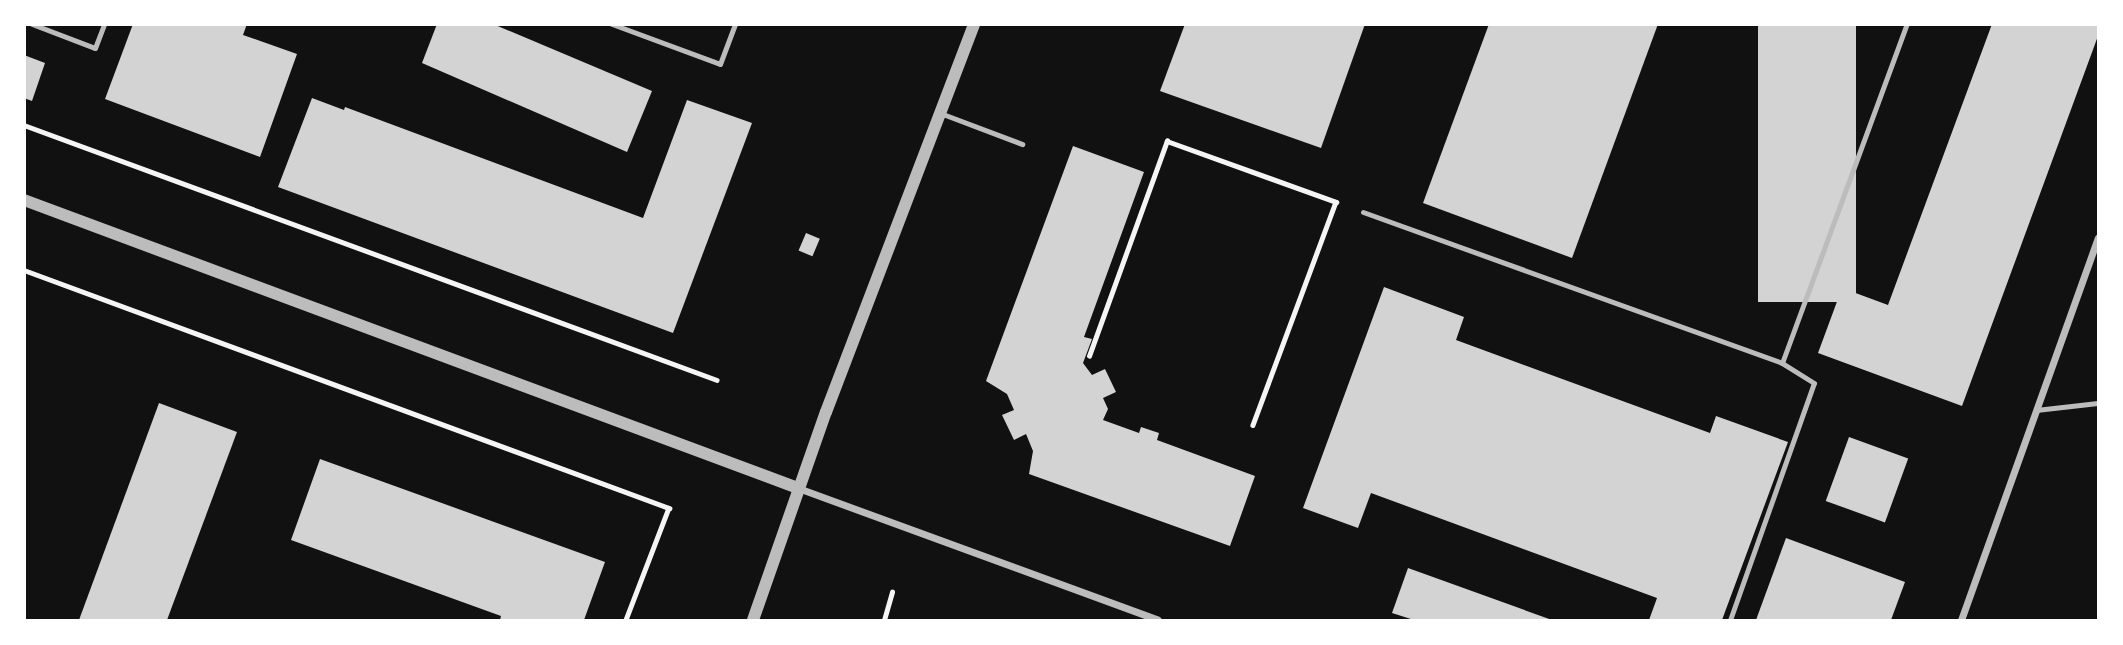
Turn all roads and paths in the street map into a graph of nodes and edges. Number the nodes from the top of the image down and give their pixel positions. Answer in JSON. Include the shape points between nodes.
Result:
{"nodes":[{"id":1,"x":32,"y":24,"type":"edge"},
{"id":2,"x":104,"y":24,"type":"edge"},
{"id":3,"x":612,"y":24,"type":"edge"},
{"id":4,"x":735,"y":24,"type":"edge"},
{"id":5,"x":974,"y":24,"type":"edge"},
{"id":6,"x":1907,"y":24,"type":"edge"},
{"id":7,"x":940,"y":113,"type":"junction"},
{"id":8,"x":24,"y":125,"type":"edge"},
{"id":9,"x":1022,"y":144,"type":"dead end"},
{"id":10,"x":24,"y":200,"type":"edge"},
{"id":11,"x":1363,"y":212,"type":"dead end"},
{"id":12,"x":2098,"y":238,"type":"edge"},
{"id":13,"x":24,"y":270,"type":"edge"},
{"id":14,"x":1089,"y":356,"type":"dead end"},
{"id":15,"x":1782,"y":363,"type":"junction"},
{"id":16,"x":717,"y":380,"type":"dead end"},
{"id":17,"x":2098,"y":403,"type":"edge"},
{"id":18,"x":2035,"y":410,"type":"junction"},
{"id":19,"x":1254,"y":425,"type":"dead end"},
{"id":20,"x":798,"y":488,"type":"junction"},
{"id":21,"x":892,"y":592,"type":"dead end"},
{"id":22,"x":626,"y":621,"type":"edge"},
{"id":23,"x":752,"y":621,"type":"edge"},
{"id":24,"x":884,"y":621,"type":"edge"},
{"id":25,"x":1158,"y":621,"type":"edge"},
{"id":26,"x":1730,"y":621,"type":"edge"},
{"id":27,"x":1961,"y":621,"type":"edge"}],
"edges":[{"from":1,"to":2,"type":"lane","via":[[95,48]]},
{"from":3,"to":4,"type":"lane","via":[[720,64]]},
{"from":5,"to":7,"type":"street"},
{"from":6,"to":15,"type":"lane"},
{"from":7,"to":9,"type":"lane"},
{"from":7,"to":20,"type":"street"},
{"from":8,"to":16,"type":"path"},
{"from":10,"to":20,"type":"street"},
{"from":11,"to":15,"type":"lane"},
{"from":12,"to":18,"type":"street"},
{"from":13,"to":22,"type":"path","via":[[669,508]]},
{"from":14,"to":19,"type":"path","via":[[1167,141],[1336,202]]},
{"from":15,"to":26,"type":"lane","via":[[1814,383]]},
{"from":17,"to":18,"type":"lane"},
{"from":18,"to":27,"type":"street"},
{"from":20,"to":23,"type":"street"},
{"from":20,"to":25,"type":"street"},
{"from":21,"to":24,"type":"path"}]}
